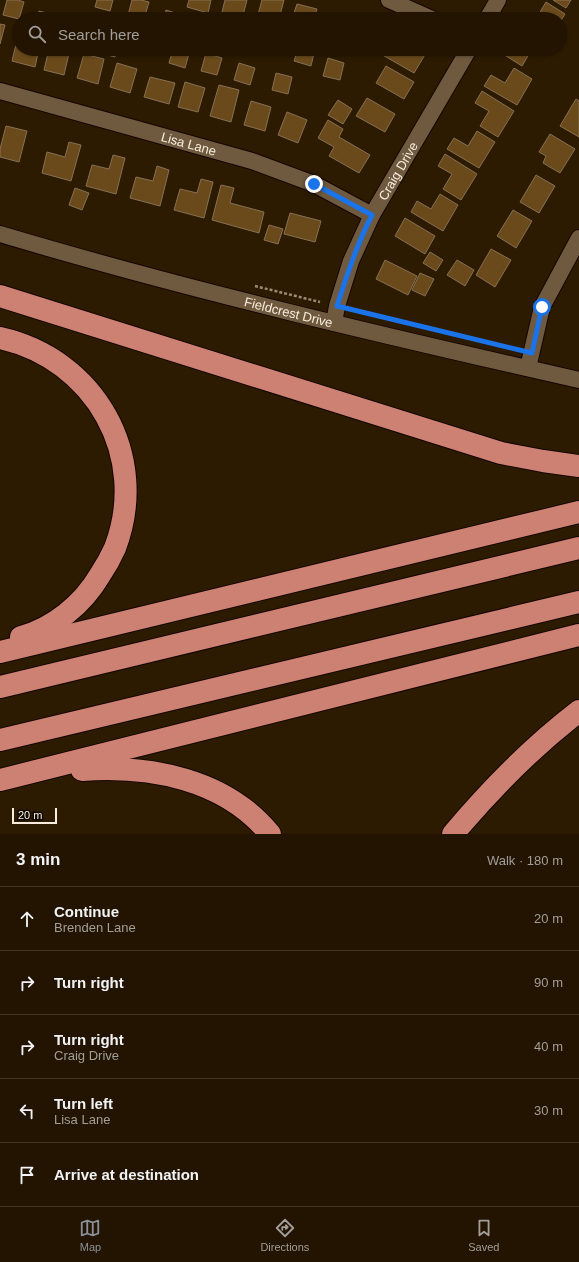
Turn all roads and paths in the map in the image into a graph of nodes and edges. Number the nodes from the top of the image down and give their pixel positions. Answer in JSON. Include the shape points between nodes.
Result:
{"nodes":[{"id":1,"x":388,"y":0,"type":"edge"},
{"id":2,"x":498,"y":0,"type":"edge"},
{"id":3,"x":416,"y":12,"type":"edge"},
{"id":4,"x":491,"y":12,"type":"edge"},
{"id":5,"x":465,"y":56,"type":"edge"},
{"id":6,"x":0,"y":91,"type":"edge"},
{"id":7,"x":372,"y":215,"type":"junction"},
{"id":8,"x":0,"y":234,"type":"edge"},
{"id":9,"x":579,"y":238,"type":"edge"},
{"id":10,"x":254,"y":286,"type":"dead end"},
{"id":11,"x":0,"y":296,"type":"edge"},
{"id":12,"x":337,"y":306,"type":"junction"},
{"id":13,"x":334,"y":323,"type":"junction"},
{"id":14,"x":453,"y":334,"type":"dead end"},
{"id":15,"x":0,"y":338,"type":"edge"},
{"id":16,"x":528,"y":368,"type":"junction"},
{"id":17,"x":579,"y":380,"type":"edge"},
{"id":18,"x":579,"y":466,"type":"edge"},
{"id":19,"x":579,"y":512,"type":"edge"},
{"id":20,"x":579,"y":548,"type":"edge"},
{"id":21,"x":579,"y":602,"type":"edge"},
{"id":22,"x":579,"y":635,"type":"edge"},
{"id":23,"x":0,"y":642,"type":"edge"},
{"id":24,"x":0,"y":652,"type":"edge"},
{"id":25,"x":0,"y":687,"type":"edge"},
{"id":26,"x":579,"y":711,"type":"edge"},
{"id":27,"x":0,"y":740,"type":"edge"},
{"id":28,"x":29,"y":774,"type":"junction"},
{"id":29,"x":0,"y":780,"type":"edge"},
{"id":30,"x":270,"y":834,"type":"edge"},
{"id":31,"x":453,"y":834,"type":"edge"}],
"edges":[{"from":1,"to":3,"type":"street"},
{"from":2,"to":4,"type":"street"},
{"from":5,"to":7,"type":"street","name":"Craig Drive"},
{"from":6,"to":7,"type":"street","name":"Lisa Lane","via":[[252,161],[314,184]]},
{"from":7,"to":12,"type":"street","name":"Craig Drive","via":[[351,261]]},
{"from":8,"to":13,"type":"street","name":"Fieldcrest Drive","via":[[165,281]]},
{"from":9,"to":16,"type":"street","via":[[542,307]]},
{"from":10,"to":12,"type":"path"},
{"from":11,"to":18,"type":"highway","via":[[501,453]]},
{"from":12,"to":13,"type":"street","name":"Craig Drive"},
{"from":12,"to":14,"type":"path"},
{"from":13,"to":16,"type":"street","name":"Fieldcrest Drive"},
{"from":15,"to":23,"type":"highway","via":[[32,348],[52,358],[84,384],[107,415],[116,436],[125,480],[125,503],[120,534],[96,582],[81,601],[61,617],[25,636]]},
{"from":16,"to":17,"type":"street","name":"Fieldcrest Drive"},
{"from":19,"to":24,"type":"highway"},
{"from":20,"to":25,"type":"highway"},
{"from":21,"to":27,"type":"highway"},
{"from":22,"to":28,"type":"highway"},
{"from":26,"to":31,"type":"highway","via":[[551,732],[481,800]]},
{"from":28,"to":29,"type":"highway"},
{"from":28,"to":30,"type":"highway","via":[[106,768],[166,774],[206,786],[237,803]]}]}
